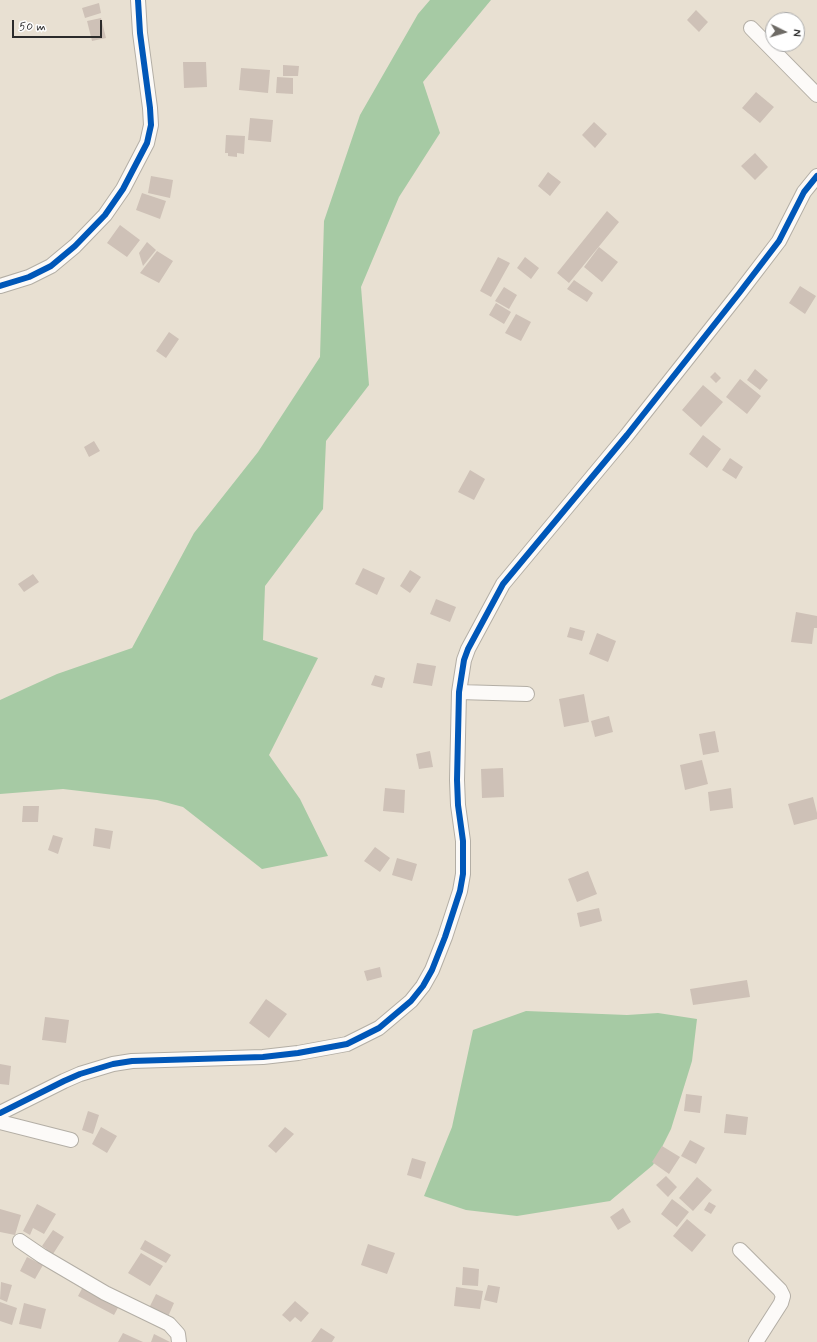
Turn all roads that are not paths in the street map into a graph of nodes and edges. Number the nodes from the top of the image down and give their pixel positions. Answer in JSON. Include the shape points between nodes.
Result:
{"nodes":[{"id":1,"x":138,"y":0,"type":"edge"},
{"id":2,"x":751,"y":28,"type":"dead end"},
{"id":3,"x":817,"y":95,"type":"edge"},
{"id":4,"x":817,"y":176,"type":"edge"},
{"id":5,"x":0,"y":286,"type":"edge"},
{"id":6,"x":459,"y":692,"type":"junction"},
{"id":7,"x":527,"y":694,"type":"dead end"},
{"id":8,"x":0,"y":1113,"type":"edge"},
{"id":9,"x":0,"y":1122,"type":"edge"},
{"id":10,"x":71,"y":1140,"type":"dead end"},
{"id":11,"x":20,"y":1241,"type":"dead end"},
{"id":12,"x":740,"y":1250,"type":"dead end"},
{"id":13,"x":179,"y":1342,"type":"edge"},
{"id":14,"x":756,"y":1342,"type":"edge"}],
"edges":[{"from":1,"to":5,"type":"street","via":[[150,108],[151,125],[147,143],[123,189],[105,215],[75,246],[46,269]]},
{"from":2,"to":3,"type":"street"},
{"from":4,"to":6,"type":"street","via":[[804,192],[779,241],[740,292],[627,435],[503,584],[468,649]]},
{"from":6,"to":7,"type":"street"},
{"from":6,"to":8,"type":"street","via":[[457,780],[463,841],[463,874],[460,891],[432,970],[411,1001],[379,1028],[347,1044],[263,1057],[132,1061],[113,1064],[80,1074]]},
{"from":9,"to":10,"type":"street"},
{"from":11,"to":13,"type":"street","via":[[86,1282],[168,1324],[178,1334]]},
{"from":12,"to":14,"type":"street","via":[[783,1296]]}]}
